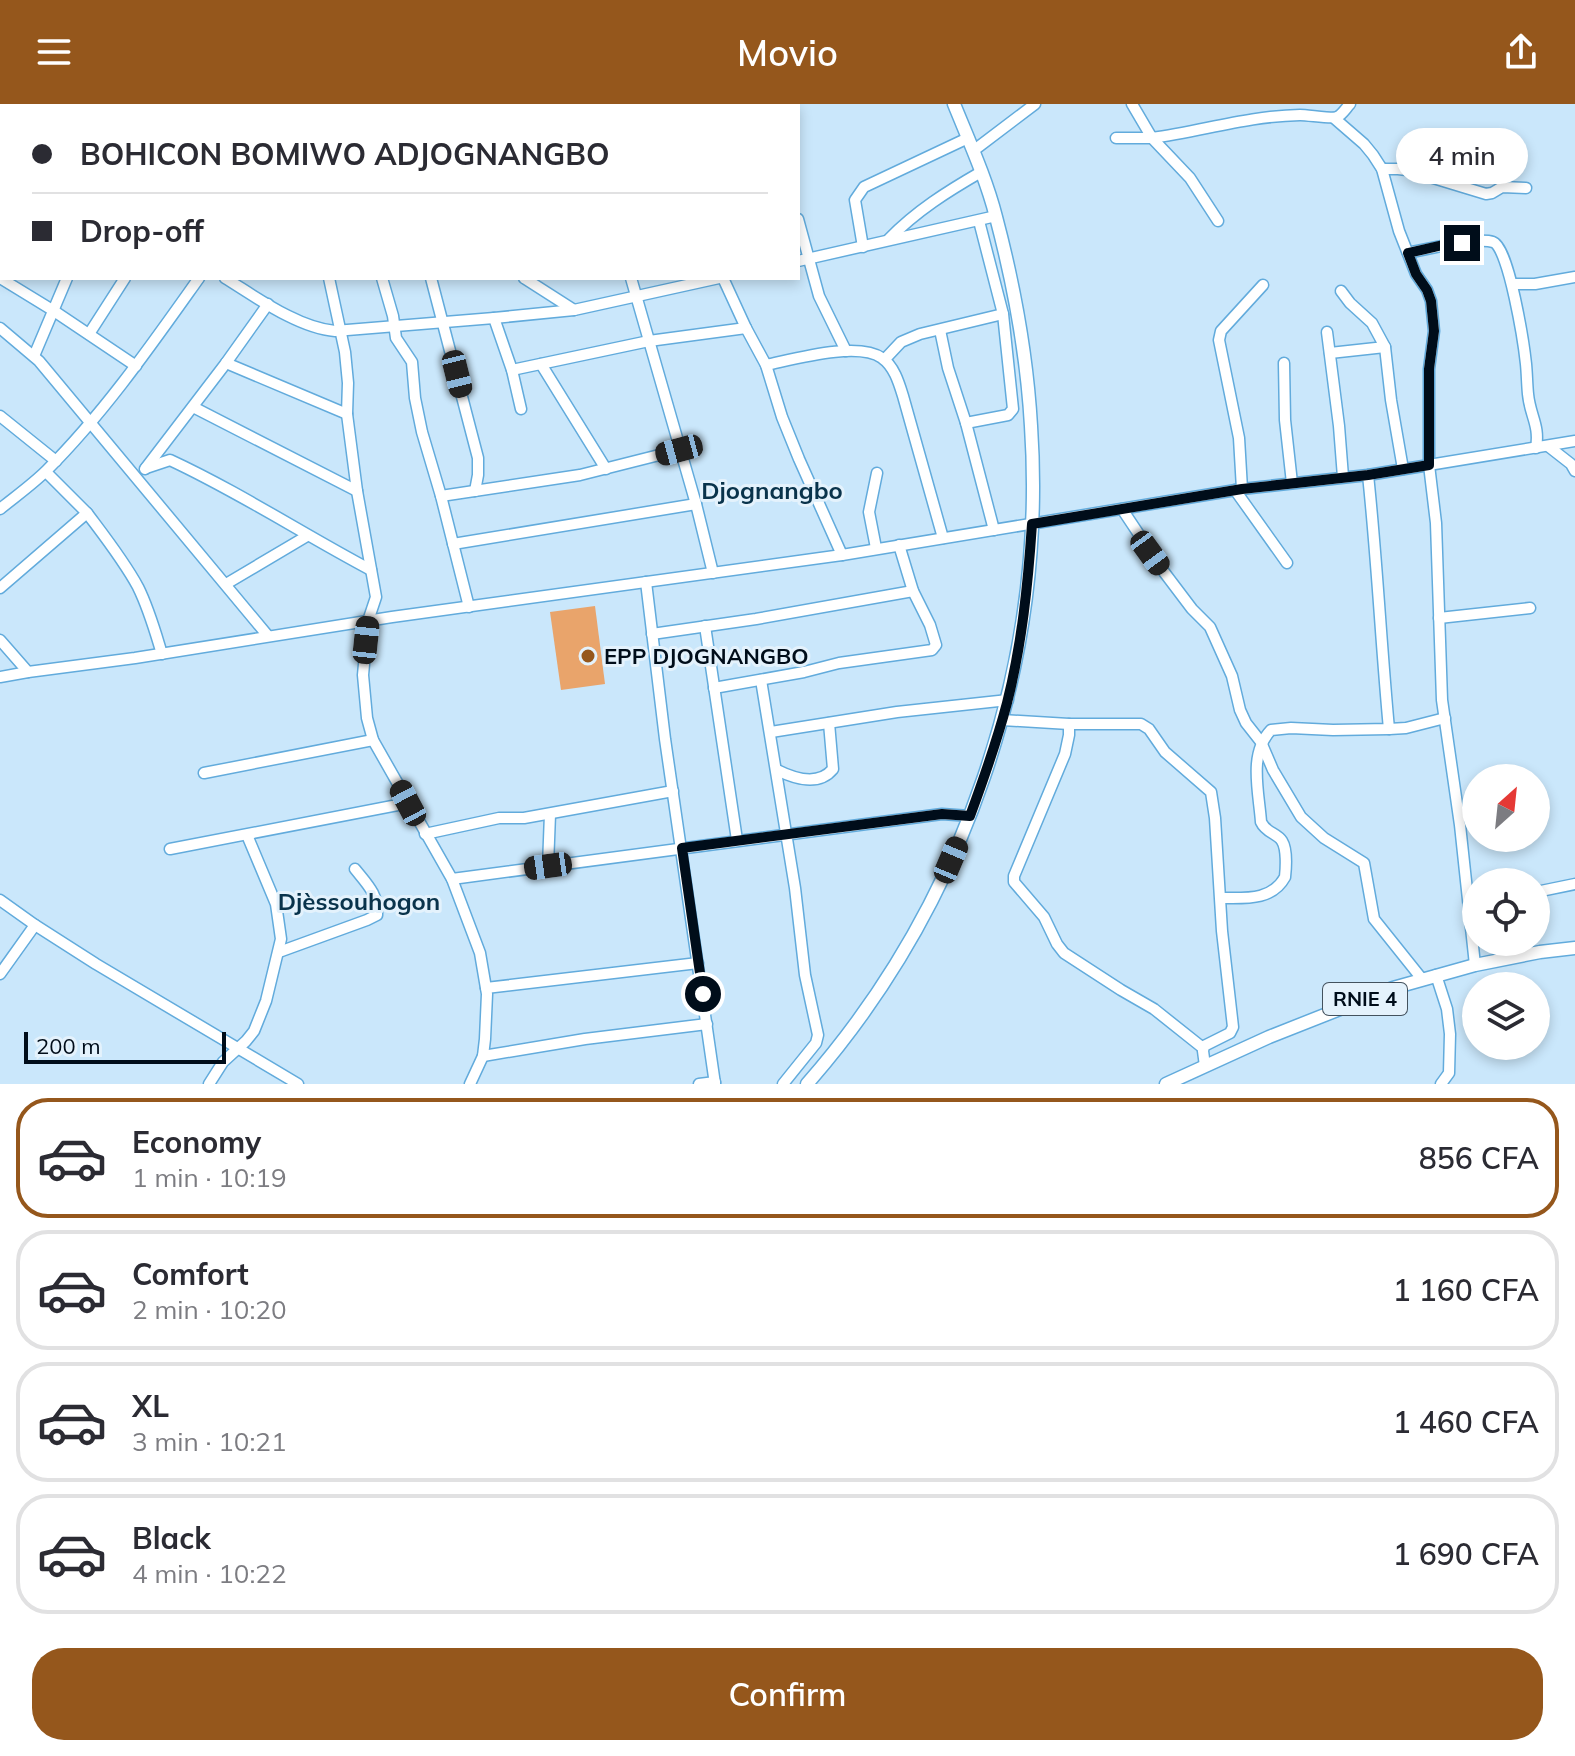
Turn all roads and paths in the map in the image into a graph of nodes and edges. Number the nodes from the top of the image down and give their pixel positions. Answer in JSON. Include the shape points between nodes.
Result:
{"nodes":[{"id":1,"x":954,"y":104,"type":"edge"},
{"id":2,"x":1035,"y":104,"type":"edge"},
{"id":3,"x":1132,"y":104,"type":"edge"},
{"id":4,"x":1350,"y":104,"type":"edge"},
{"id":5,"x":1334,"y":118,"type":"junction"},
{"id":6,"x":1116,"y":138,"type":"dead end"},
{"id":7,"x":1152,"y":138,"type":"junction"},
{"id":8,"x":970,"y":145,"type":"junction"},
{"id":9,"x":1382,"y":169,"type":"junction"},
{"id":10,"x":981,"y":172,"type":"junction"},
{"id":11,"x":1526,"y":188,"type":"dead end"},
{"id":12,"x":996,"y":216,"type":"junction"},
{"id":13,"x":979,"y":221,"type":"junction"},
{"id":14,"x":1218,"y":221,"type":"dead end"},
{"id":15,"x":800,"y":235,"type":"edge"},
{"id":16,"x":888,"y":240,"type":"junction"},
{"id":17,"x":863,"y":247,"type":"junction"},
{"id":18,"x":1408,"y":253,"type":"junction"},
{"id":19,"x":803,"y":260,"type":"edge"},
{"id":20,"x":1575,"y":277,"type":"edge"},
{"id":21,"x":3,"y":280,"type":"edge"},
{"id":22,"x":66,"y":280,"type":"edge"},
{"id":23,"x":124,"y":280,"type":"edge"},
{"id":24,"x":198,"y":280,"type":"edge"},
{"id":25,"x":228,"y":280,"type":"edge"},
{"id":26,"x":328,"y":280,"type":"edge"},
{"id":27,"x":383,"y":280,"type":"edge"},
{"id":28,"x":432,"y":280,"type":"edge"},
{"id":29,"x":527,"y":280,"type":"edge"},
{"id":30,"x":632,"y":280,"type":"edge"},
{"id":31,"x":691,"y":280,"type":"edge"},
{"id":32,"x":722,"y":280,"type":"edge"},
{"id":33,"x":1513,"y":284,"type":"junction"},
{"id":34,"x":1263,"y":285,"type":"dead end"},
{"id":35,"x":1341,"y":291,"type":"dead end"},
{"id":36,"x":636,"y":296,"type":"junction"},
{"id":37,"x":268,"y":304,"type":"junction"},
{"id":38,"x":574,"y":310,"type":"junction"},
{"id":39,"x":54,"y":311,"type":"junction"},
{"id":40,"x":1003,"y":314,"type":"junction"},
{"id":41,"x":494,"y":318,"type":"junction"},
{"id":42,"x":443,"y":322,"type":"junction"},
{"id":43,"x":395,"y":326,"type":"junction"},
{"id":44,"x":0,"y":328,"type":"edge"},
{"id":45,"x":746,"y":328,"type":"junction"},
{"id":46,"x":940,"y":330,"type":"junction"},
{"id":47,"x":341,"y":331,"type":"junction"},
{"id":48,"x":1327,"y":332,"type":"dead end"},
{"id":49,"x":89,"y":334,"type":"junction"},
{"id":50,"x":649,"y":341,"type":"junction"},
{"id":51,"x":1385,"y":347,"type":"junction"},
{"id":52,"x":846,"y":351,"type":"junction"},
{"id":53,"x":1330,"y":353,"type":"junction"},
{"id":54,"x":34,"y":356,"type":"junction"},
{"id":55,"x":885,"y":359,"type":"junction"},
{"id":56,"x":226,"y":363,"type":"junction"},
{"id":57,"x":1284,"y":363,"type":"dead end"},
{"id":58,"x":541,"y":364,"type":"junction"},
{"id":59,"x":766,"y":365,"type":"junction"},
{"id":60,"x":136,"y":366,"type":"junction"},
{"id":61,"x":512,"y":370,"type":"junction"},
{"id":62,"x":193,"y":407,"type":"junction"},
{"id":63,"x":521,"y":409,"type":"dead end"},
{"id":64,"x":347,"y":414,"type":"junction"},
{"id":65,"x":0,"y":416,"type":"edge"},
{"id":66,"x":90,"y":423,"type":"junction"},
{"id":67,"x":966,"y":423,"type":"junction"},
{"id":68,"x":1575,"y":441,"type":"edge"},
{"id":69,"x":1548,"y":446,"type":"junction"},
{"id":70,"x":162,"y":447,"type":"junction"},
{"id":71,"x":1536,"y":448,"type":"junction"},
{"id":72,"x":679,"y":450,"type":"junction"},
{"id":73,"x":170,"y":460,"type":"junction"},
{"id":74,"x":56,"y":461,"type":"junction"},
{"id":75,"x":1429,"y":465,"type":"junction"},
{"id":76,"x":146,"y":468,"type":"junction"},
{"id":77,"x":606,"y":469,"type":"junction"},
{"id":78,"x":1403,"y":469,"type":"junction"},
{"id":79,"x":1575,"y":471,"type":"edge"},
{"id":80,"x":46,"y":472,"type":"junction"},
{"id":81,"x":877,"y":473,"type":"dead end"},
{"id":82,"x":1368,"y":475,"type":"junction"},
{"id":83,"x":1343,"y":477,"type":"junction"},
{"id":84,"x":137,"y":479,"type":"junction"},
{"id":85,"x":1292,"y":483,"type":"junction"},
{"id":86,"x":1239,"y":490,"type":"junction"},
{"id":87,"x":357,"y":491,"type":"junction"},
{"id":88,"x":475,"y":491,"type":"junction"},
{"id":89,"x":441,"y":496,"type":"junction"},
{"id":90,"x":696,"y":504,"type":"junction"},
{"id":91,"x":0,"y":509,"type":"edge"},
{"id":92,"x":1122,"y":509,"type":"junction"},
{"id":93,"x":87,"y":513,"type":"junction"},
{"id":94,"x":1032,"y":524,"type":"junction"},
{"id":95,"x":994,"y":530,"type":"junction"},
{"id":96,"x":307,"y":536,"type":"junction"},
{"id":97,"x":943,"y":538,"type":"junction"},
{"id":98,"x":453,"y":544,"type":"junction"},
{"id":99,"x":899,"y":545,"type":"junction"},
{"id":100,"x":876,"y":548,"type":"junction"},
{"id":101,"x":842,"y":555,"type":"junction"},
{"id":102,"x":1287,"y":563,"type":"dead end"},
{"id":103,"x":371,"y":570,"type":"junction"},
{"id":104,"x":713,"y":573,"type":"junction"},
{"id":105,"x":646,"y":582,"type":"junction"},
{"id":106,"x":226,"y":584,"type":"junction"},
{"id":107,"x":0,"y":588,"type":"edge"},
{"id":108,"x":913,"y":591,"type":"junction"},
{"id":109,"x":376,"y":597,"type":"junction"},
{"id":110,"x":469,"y":607,"type":"junction"},
{"id":111,"x":1530,"y":608,"type":"dead end"},
{"id":112,"x":392,"y":617,"type":"junction"},
{"id":113,"x":1439,"y":618,"type":"junction"},
{"id":114,"x":368,"y":621,"type":"junction"},
{"id":115,"x":705,"y":626,"type":"junction"},
{"id":116,"x":652,"y":634,"type":"junction"},
{"id":117,"x":268,"y":636,"type":"junction"},
{"id":118,"x":0,"y":640,"type":"edge"},
{"id":119,"x":162,"y":654,"type":"junction"},
{"id":120,"x":28,"y":672,"type":"junction"},
{"id":121,"x":0,"y":677,"type":"edge"},
{"id":122,"x":761,"y":680,"type":"junction"},
{"id":123,"x":714,"y":688,"type":"junction"},
{"id":124,"x":1008,"y":700,"type":"junction"},
{"id":125,"x":1445,"y":718,"type":"junction"},
{"id":126,"x":1002,"y":720,"type":"junction"},
{"id":127,"x":829,"y":723,"type":"junction"},
{"id":128,"x":1069,"y":724,"type":"junction"},
{"id":129,"x":1389,"y":729,"type":"junction"},
{"id":130,"x":771,"y":732,"type":"junction"},
{"id":131,"x":373,"y":740,"type":"junction"},
{"id":132,"x":1261,"y":742,"type":"junction"},
{"id":133,"x":777,"y":770,"type":"junction"},
{"id":134,"x":204,"y":773,"type":"dead end"},
{"id":135,"x":673,"y":791,"type":"junction"},
{"id":136,"x":408,"y":803,"type":"junction"},
{"id":137,"x":550,"y":814,"type":"junction"},
{"id":138,"x":970,"y":816,"type":"junction"},
{"id":139,"x":425,"y":834,"type":"junction"},
{"id":140,"x":786,"y":834,"type":"junction"},
{"id":141,"x":247,"y":835,"type":"junction"},
{"id":142,"x":737,"y":840,"type":"junction"},
{"id":143,"x":682,"y":848,"type":"junction"},
{"id":144,"x":170,"y":849,"type":"dead end"},
{"id":145,"x":548,"y":866,"type":"junction"},
{"id":146,"x":1466,"y":868,"type":"edge"},
{"id":147,"x":355,"y":869,"type":"dead end"},
{"id":148,"x":452,"y":879,"type":"junction"},
{"id":149,"x":1575,"y":884,"type":"edge"},
{"id":150,"x":1550,"y":889,"type":"edge"},
{"id":151,"x":1221,"y":898,"type":"junction"},
{"id":152,"x":0,"y":900,"type":"edge"},
{"id":153,"x":35,"y":925,"type":"junction"},
{"id":154,"x":1575,"y":948,"type":"edge"},
{"id":155,"x":279,"y":952,"type":"junction"},
{"id":156,"x":1475,"y":956,"type":"edge"},
{"id":157,"x":698,"y":963,"type":"junction"},
{"id":158,"x":1475,"y":965,"type":"junction"},
{"id":159,"x":0,"y":974,"type":"edge"},
{"id":160,"x":1436,"y":975,"type":"junction"},
{"id":161,"x":1422,"y":979,"type":"junction"},
{"id":162,"x":486,"y":988,"type":"junction"},
{"id":163,"x":707,"y":1024,"type":"junction"},
{"id":164,"x":1203,"y":1048,"type":"junction"},
{"id":165,"x":237,"y":1049,"type":"junction"},
{"id":166,"x":483,"y":1056,"type":"junction"},
{"id":167,"x":1205,"y":1066,"type":"junction"},
{"id":168,"x":715,"y":1083,"type":"edge"},
{"id":169,"x":209,"y":1084,"type":"edge"},
{"id":170,"x":298,"y":1084,"type":"edge"},
{"id":171,"x":470,"y":1084,"type":"edge"},
{"id":172,"x":699,"y":1084,"type":"edge"},
{"id":173,"x":783,"y":1084,"type":"edge"},
{"id":174,"x":807,"y":1084,"type":"edge"},
{"id":175,"x":1166,"y":1084,"type":"edge"},
{"id":176,"x":1441,"y":1084,"type":"edge"}],
"edges":[{"from":1,"to":8,"type":"main road"},
{"from":2,"to":8,"type":"street"},
{"from":3,"to":7,"type":"street"},
{"from":4,"to":5,"type":"street"},
{"from":5,"to":7,"type":"street","via":[[1274,116]]},
{"from":5,"to":9,"type":"street","via":[[1364,144]]},
{"from":6,"to":7,"type":"street"},
{"from":7,"to":14,"type":"street","via":[[1190,178]]},
{"from":8,"to":10,"type":"main road"},
{"from":8,"to":17,"type":"street","via":[[864,187],[855,200]]},
{"from":9,"to":11,"type":"street","via":[[1407,170],[1486,194],[1502,187]]},
{"from":9,"to":18,"type":"street"},
{"from":10,"to":12,"type":"main road"},
{"from":10,"to":16,"type":"street","via":[[945,192]]},
{"from":12,"to":13,"type":"street"},
{"from":12,"to":94,"type":"main road","via":[[1026,370]]},
{"from":13,"to":16,"type":"street"},
{"from":13,"to":40,"type":"street"},
{"from":15,"to":19,"type":"street"},
{"from":16,"to":17,"type":"street"},
{"from":17,"to":19,"type":"street"},
{"from":18,"to":33,"type":"street","via":[[1493,242],[1500,247]]},
{"from":18,"to":75,"type":"street","via":[[1431,301],[1434,331]]},
{"from":19,"to":52,"type":"street"},
{"from":20,"to":33,"type":"street"},
{"from":21,"to":39,"type":"street"},
{"from":22,"to":39,"type":"street"},
{"from":23,"to":49,"type":"street"},
{"from":24,"to":60,"type":"street"},
{"from":25,"to":37,"type":"street"},
{"from":26,"to":47,"type":"street"},
{"from":27,"to":43,"type":"street"},
{"from":28,"to":42,"type":"street"},
{"from":29,"to":38,"type":"street"},
{"from":30,"to":36,"type":"street"},
{"from":31,"to":36,"type":"street"},
{"from":32,"to":45,"type":"street"},
{"from":33,"to":71,"type":"street"},
{"from":34,"to":86,"type":"street","via":[[1221,331],[1219,340],[1239,438]]},
{"from":35,"to":51,"type":"street","via":[[1372,323]]},
{"from":36,"to":38,"type":"street"},
{"from":36,"to":50,"type":"street"},
{"from":37,"to":47,"type":"street","via":[[313,326]]},
{"from":37,"to":56,"type":"street"},
{"from":38,"to":41,"type":"street"},
{"from":39,"to":49,"type":"street"},
{"from":39,"to":54,"type":"street"},
{"from":40,"to":46,"type":"street"},
{"from":40,"to":67,"type":"street","via":[[1013,409],[1008,415]]},
{"from":41,"to":42,"type":"street"},
{"from":41,"to":61,"type":"street"},
{"from":42,"to":43,"type":"street"},
{"from":42,"to":88,"type":"street","via":[[478,458]]},
{"from":43,"to":47,"type":"street"},
{"from":43,"to":89,"type":"street","via":[[397,342],[412,362],[422,432]]},
{"from":44,"to":54,"type":"street"},
{"from":45,"to":50,"type":"street"},
{"from":45,"to":59,"type":"street"},
{"from":46,"to":55,"type":"street","via":[[901,342]]},
{"from":46,"to":67,"type":"street"},
{"from":47,"to":64,"type":"street"},
{"from":48,"to":53,"type":"street"},
{"from":49,"to":60,"type":"street"},
{"from":50,"to":58,"type":"street"},
{"from":50,"to":72,"type":"street"},
{"from":51,"to":53,"type":"street"},
{"from":51,"to":78,"type":"street"},
{"from":52,"to":55,"type":"street","via":[[862,350]]},
{"from":52,"to":59,"type":"street"},
{"from":53,"to":83,"type":"street"},
{"from":54,"to":66,"type":"street"},
{"from":55,"to":97,"type":"street","via":[[903,396]]},
{"from":56,"to":62,"type":"street"},
{"from":56,"to":64,"type":"street"},
{"from":57,"to":85,"type":"street"},
{"from":58,"to":61,"type":"street"},
{"from":58,"to":77,"type":"street"},
{"from":59,"to":101,"type":"street","via":[[788,431]]},
{"from":60,"to":66,"type":"street"},
{"from":61,"to":63,"type":"street"},
{"from":62,"to":70,"type":"street"},
{"from":62,"to":87,"type":"street"},
{"from":64,"to":87,"type":"street"},
{"from":65,"to":74,"type":"street"},
{"from":66,"to":74,"type":"street"},
{"from":66,"to":84,"type":"street"},
{"from":67,"to":95,"type":"street"},
{"from":68,"to":69,"type":"street"},
{"from":69,"to":71,"type":"street"},
{"from":69,"to":79,"type":"street"},
{"from":70,"to":73,"type":"street"},
{"from":70,"to":76,"type":"street"},
{"from":71,"to":75,"type":"street"},
{"from":72,"to":77,"type":"street"},
{"from":72,"to":90,"type":"street"},
{"from":73,"to":76,"type":"street"},
{"from":73,"to":96,"type":"street"},
{"from":74,"to":80,"type":"street"},
{"from":75,"to":78,"type":"street"},
{"from":75,"to":113,"type":"street"},
{"from":76,"to":84,"type":"street"},
{"from":77,"to":88,"type":"street"},
{"from":78,"to":82,"type":"street"},
{"from":80,"to":91,"type":"street"},
{"from":80,"to":93,"type":"street"},
{"from":81,"to":100,"type":"street","via":[[869,512]]},
{"from":82,"to":83,"type":"street"},
{"from":82,"to":129,"type":"street"},
{"from":83,"to":85,"type":"street"},
{"from":84,"to":106,"type":"street"},
{"from":85,"to":86,"type":"street"},
{"from":86,"to":92,"type":"street"},
{"from":86,"to":102,"type":"street"},
{"from":87,"to":103,"type":"street"},
{"from":88,"to":89,"type":"street"},
{"from":89,"to":98,"type":"street"},
{"from":90,"to":98,"type":"street"},
{"from":90,"to":104,"type":"street"},
{"from":92,"to":94,"type":"street"},
{"from":92,"to":132,"type":"street","via":[[1210,627],[1232,676],[1240,710]]},
{"from":93,"to":107,"type":"street"},
{"from":93,"to":119,"type":"street","via":[[137,587]]},
{"from":94,"to":95,"type":"street"},
{"from":94,"to":124,"type":"main road","via":[[1025,605]]},
{"from":95,"to":97,"type":"street"},
{"from":96,"to":103,"type":"street"},
{"from":96,"to":106,"type":"street"},
{"from":97,"to":99,"type":"street"},
{"from":98,"to":110,"type":"street"},
{"from":99,"to":100,"type":"street"},
{"from":99,"to":108,"type":"street"},
{"from":100,"to":101,"type":"street"},
{"from":101,"to":104,"type":"street"},
{"from":103,"to":109,"type":"street"},
{"from":104,"to":105,"type":"street"},
{"from":105,"to":110,"type":"street"},
{"from":105,"to":116,"type":"street"},
{"from":106,"to":117,"type":"street"},
{"from":108,"to":115,"type":"street"},
{"from":108,"to":122,"type":"street","via":[[934,634],[932,650]]},
{"from":109,"to":112,"type":"street"},
{"from":109,"to":114,"type":"street"},
{"from":110,"to":112,"type":"street"},
{"from":111,"to":113,"type":"street"},
{"from":112,"to":114,"type":"street"},
{"from":113,"to":125,"type":"street"},
{"from":114,"to":117,"type":"street"},
{"from":114,"to":131,"type":"street","via":[[363,675]]},
{"from":115,"to":116,"type":"street"},
{"from":115,"to":123,"type":"street"},
{"from":116,"to":135,"type":"street"},
{"from":117,"to":119,"type":"street"},
{"from":118,"to":120,"type":"street"},
{"from":119,"to":120,"type":"street"},
{"from":120,"to":121,"type":"street"},
{"from":122,"to":123,"type":"street"},
{"from":122,"to":130,"type":"street"},
{"from":123,"to":142,"type":"street"},
{"from":124,"to":126,"type":"main road"},
{"from":124,"to":127,"type":"street"},
{"from":125,"to":129,"type":"street"},
{"from":125,"to":146,"type":"street"},
{"from":126,"to":128,"type":"street"},
{"from":126,"to":138,"type":"main road"},
{"from":127,"to":130,"type":"street"},
{"from":127,"to":133,"type":"street","via":[[832,772],[805,780]]},
{"from":128,"to":151,"type":"street","via":[[1143,725],[1209,790]]},
{"from":128,"to":164,"type":"street","via":[[1065,754],[1014,882],[1069,957],[1154,1009]]},
{"from":129,"to":132,"type":"street","via":[[1274,729]]},
{"from":130,"to":133,"type":"street"},
{"from":131,"to":134,"type":"street"},
{"from":131,"to":136,"type":"street"},
{"from":132,"to":151,"type":"street","via":[[1256,765],[1261,822],[1283,843],[1285,877],[1275,891]]},
{"from":132,"to":161,"type":"street","via":[[1301,817],[1364,863],[1374,919]]},
{"from":133,"to":140,"type":"street"},
{"from":135,"to":137,"type":"street"},
{"from":135,"to":143,"type":"street"},
{"from":136,"to":139,"type":"street"},
{"from":136,"to":141,"type":"street"},
{"from":137,"to":139,"type":"street","via":[[499,818]]},
{"from":137,"to":145,"type":"street"},
{"from":138,"to":140,"type":"street","via":[[942,814]]},
{"from":138,"to":174,"type":"main road","via":[[909,944],[848,1035]]},
{"from":139,"to":148,"type":"street"},
{"from":140,"to":142,"type":"street"},
{"from":140,"to":173,"type":"street","via":[[818,1035]]},
{"from":141,"to":144,"type":"street"},
{"from":141,"to":155,"type":"street","via":[[276,904]]},
{"from":142,"to":143,"type":"street"},
{"from":143,"to":145,"type":"street"},
{"from":143,"to":157,"type":"street"},
{"from":145,"to":148,"type":"street"},
{"from":147,"to":155,"type":"street","via":[[374,894],[377,915]]},
{"from":148,"to":162,"type":"street","via":[[480,953]]},
{"from":149,"to":150,"type":"street"},
{"from":151,"to":164,"type":"street","via":[[1233,1027]]},
{"from":152,"to":153,"type":"street"},
{"from":153,"to":159,"type":"street"},
{"from":153,"to":165,"type":"street"},
{"from":154,"to":158,"type":"main road","number":"RNIE 4"},
{"from":155,"to":165,"type":"street","via":[[260,1018]]},
{"from":156,"to":158,"type":"street"},
{"from":157,"to":162,"type":"street"},
{"from":157,"to":163,"type":"street"},
{"from":158,"to":160,"type":"main road","number":"RNIE 4"},
{"from":160,"to":161,"type":"main road","number":"RNIE 4"},
{"from":160,"to":176,"type":"street","via":[[1450,1034],[1449,1073]]},
{"from":161,"to":167,"type":"main road","number":"RNIE 4"},
{"from":162,"to":166,"type":"street"},
{"from":163,"to":166,"type":"street"},
{"from":163,"to":168,"type":"street"},
{"from":164,"to":167,"type":"street"},
{"from":165,"to":169,"type":"street"},
{"from":165,"to":170,"type":"street"},
{"from":166,"to":171,"type":"street"},
{"from":167,"to":175,"type":"main road","number":"RNIE 4"},
{"from":168,"to":172,"type":"street"}]}
